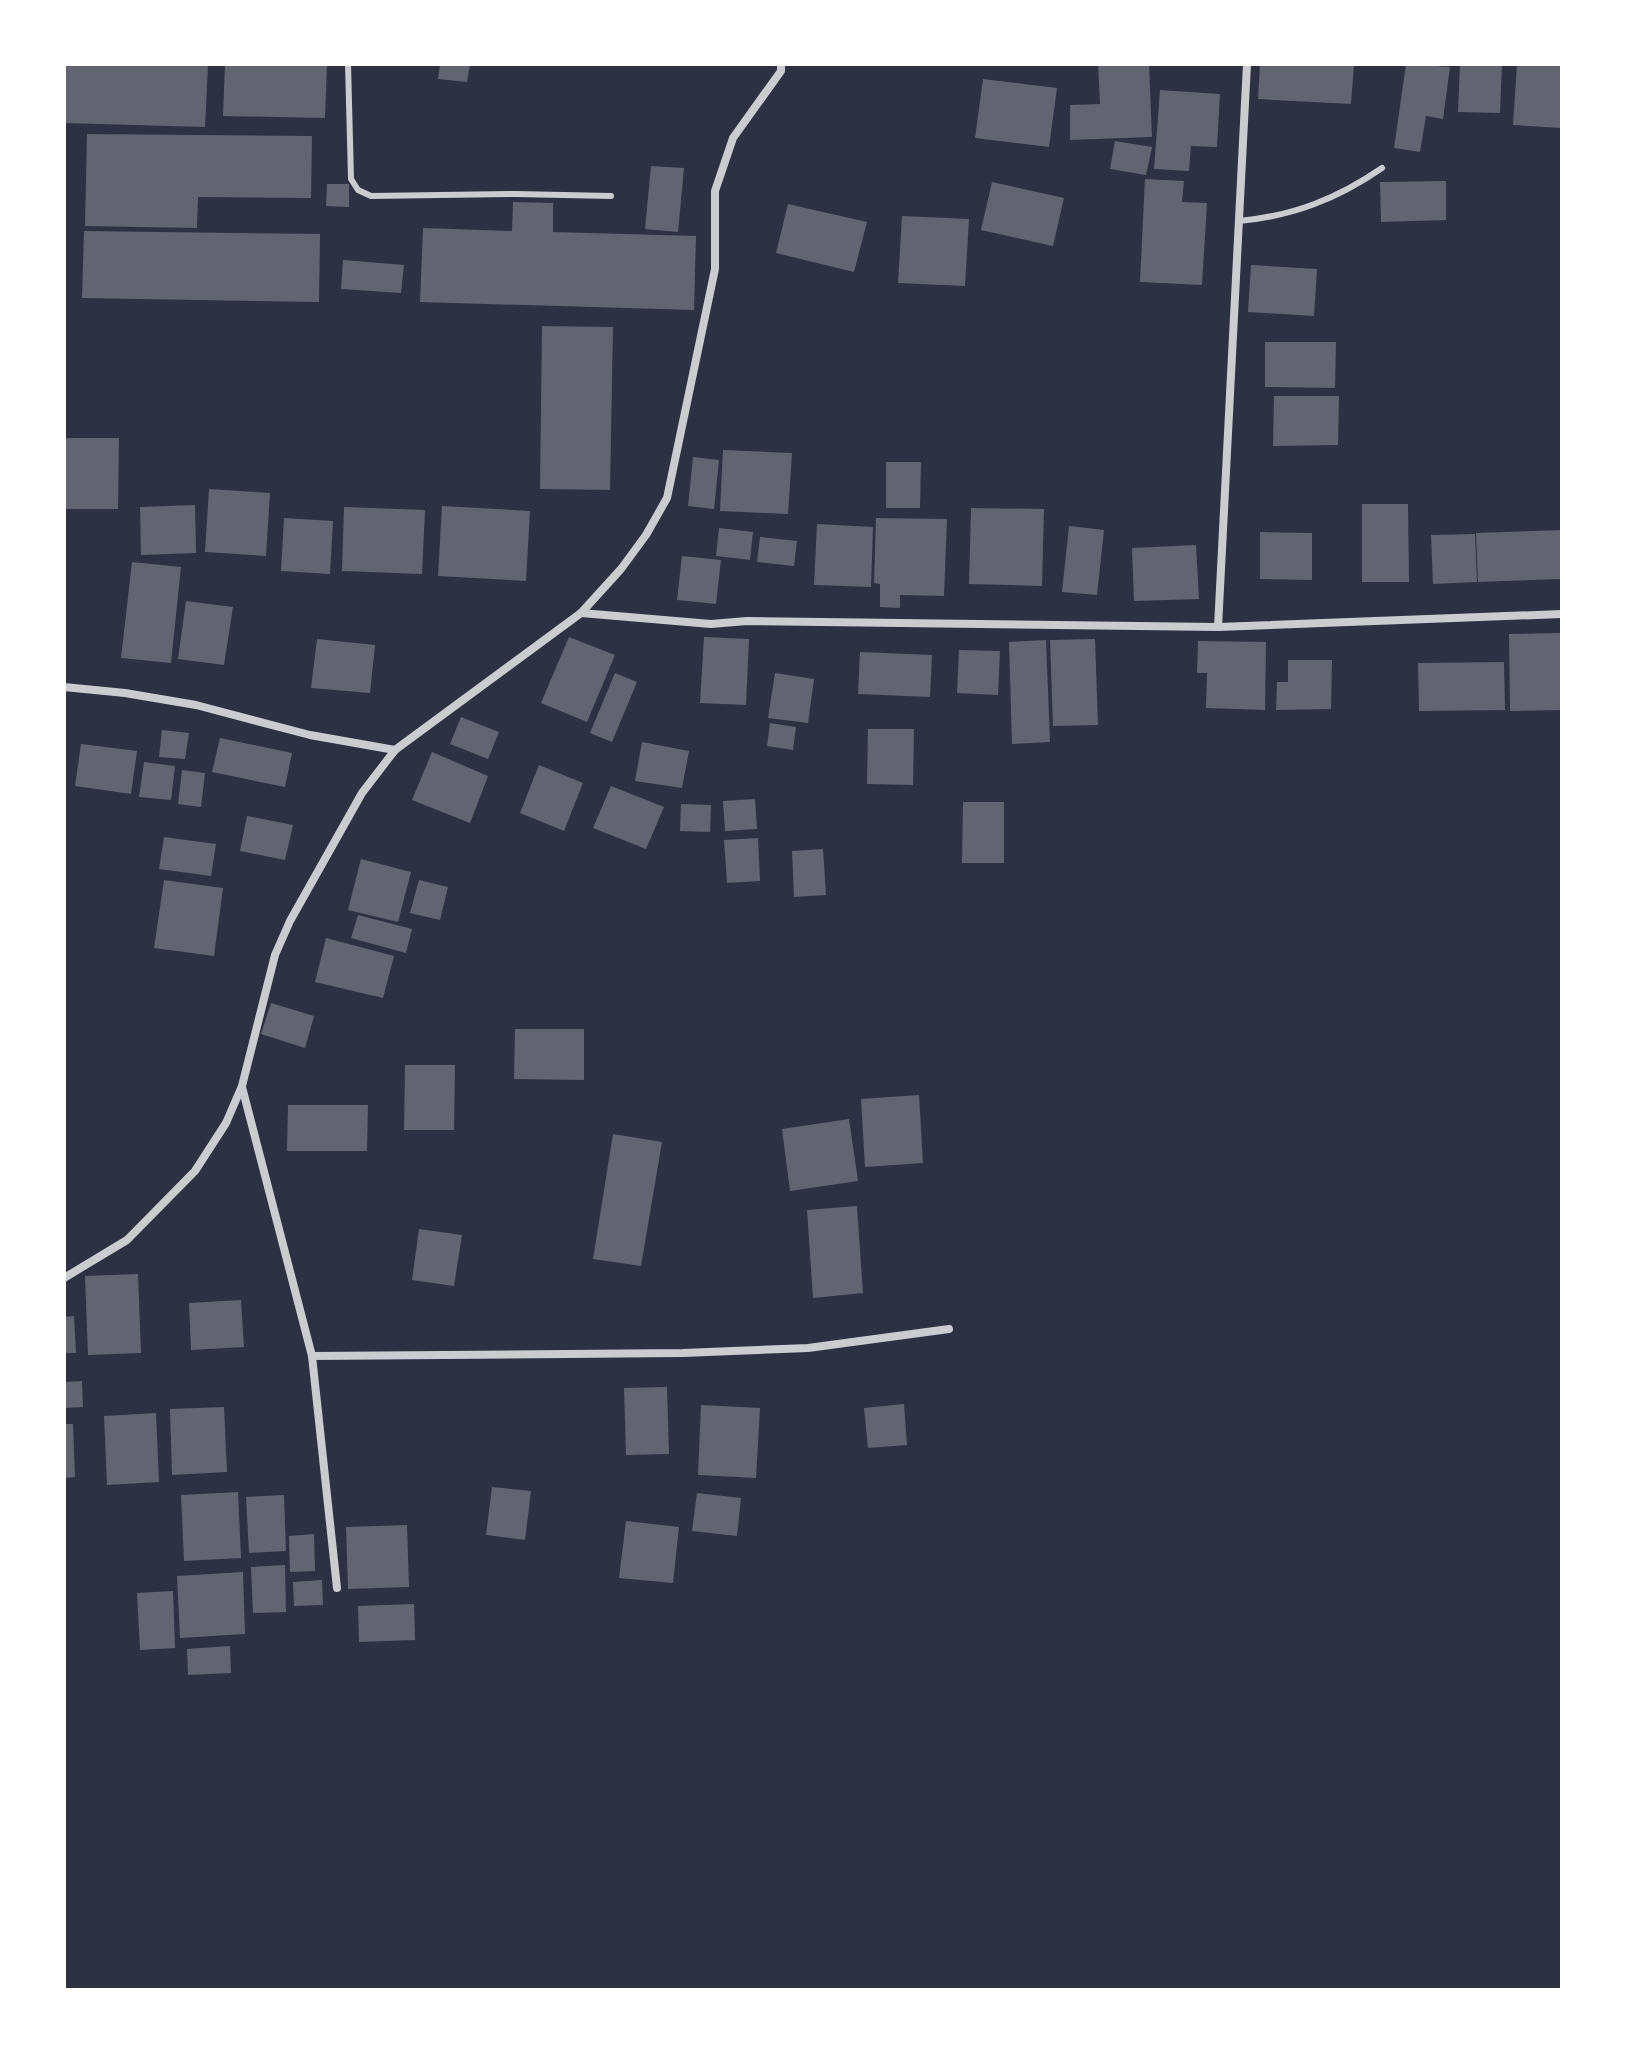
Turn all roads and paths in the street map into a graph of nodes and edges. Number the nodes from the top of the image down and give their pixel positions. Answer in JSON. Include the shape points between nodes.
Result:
{"nodes":[{"id":1,"x":348,"y":64,"type":"edge"},
{"id":2,"x":790,"y":64,"type":"edge"},
{"id":3,"x":1247,"y":64,"type":"edge"},
{"id":4,"x":781,"y":68,"type":"edge"},
{"id":5,"x":1382,"y":168,"type":"dead end"},
{"id":6,"x":611,"y":196,"type":"dead end"},
{"id":7,"x":1239,"y":221,"type":"junction"},
{"id":8,"x":581,"y":613,"type":"junction"},
{"id":9,"x":1562,"y":614,"type":"edge"},
{"id":10,"x":1218,"y":627,"type":"junction"},
{"id":11,"x":64,"y":687,"type":"edge"},
{"id":12,"x":395,"y":750,"type":"junction"},
{"id":13,"x":242,"y":1086,"type":"junction"},
{"id":14,"x":64,"y":1278,"type":"edge"},
{"id":15,"x":949,"y":1329,"type":"dead end"},
{"id":16,"x":312,"y":1356,"type":"junction"},
{"id":17,"x":337,"y":1588,"type":"dead end"}],
"edges":[{"from":1,"to":6,"type":"lane","via":[[351,179],[358,190],[371,196]]},
{"from":2,"to":4,"type":"street"},
{"from":3,"to":7,"type":"street"},
{"from":4,"to":8,"type":"street","via":[[733,138],[715,191],[715,269],[667,498],[621,569]]},
{"from":5,"to":7,"type":"lane","via":[[1328,200],[1270,218]]},
{"from":7,"to":10,"type":"street"},
{"from":8,"to":10,"type":"street","via":[[711,624]]},
{"from":8,"to":12,"type":"street"},
{"from":9,"to":10,"type":"street"},
{"from":11,"to":12,"type":"street","via":[[196,705],[310,735]]},
{"from":12,"to":13,"type":"street","via":[[362,793],[290,921],[275,955]]},
{"from":13,"to":14,"type":"street","via":[[195,1171],[127,1240]]},
{"from":13,"to":16,"type":"street"},
{"from":15,"to":16,"type":"street","via":[[808,1348]]},
{"from":16,"to":17,"type":"street"}]}
